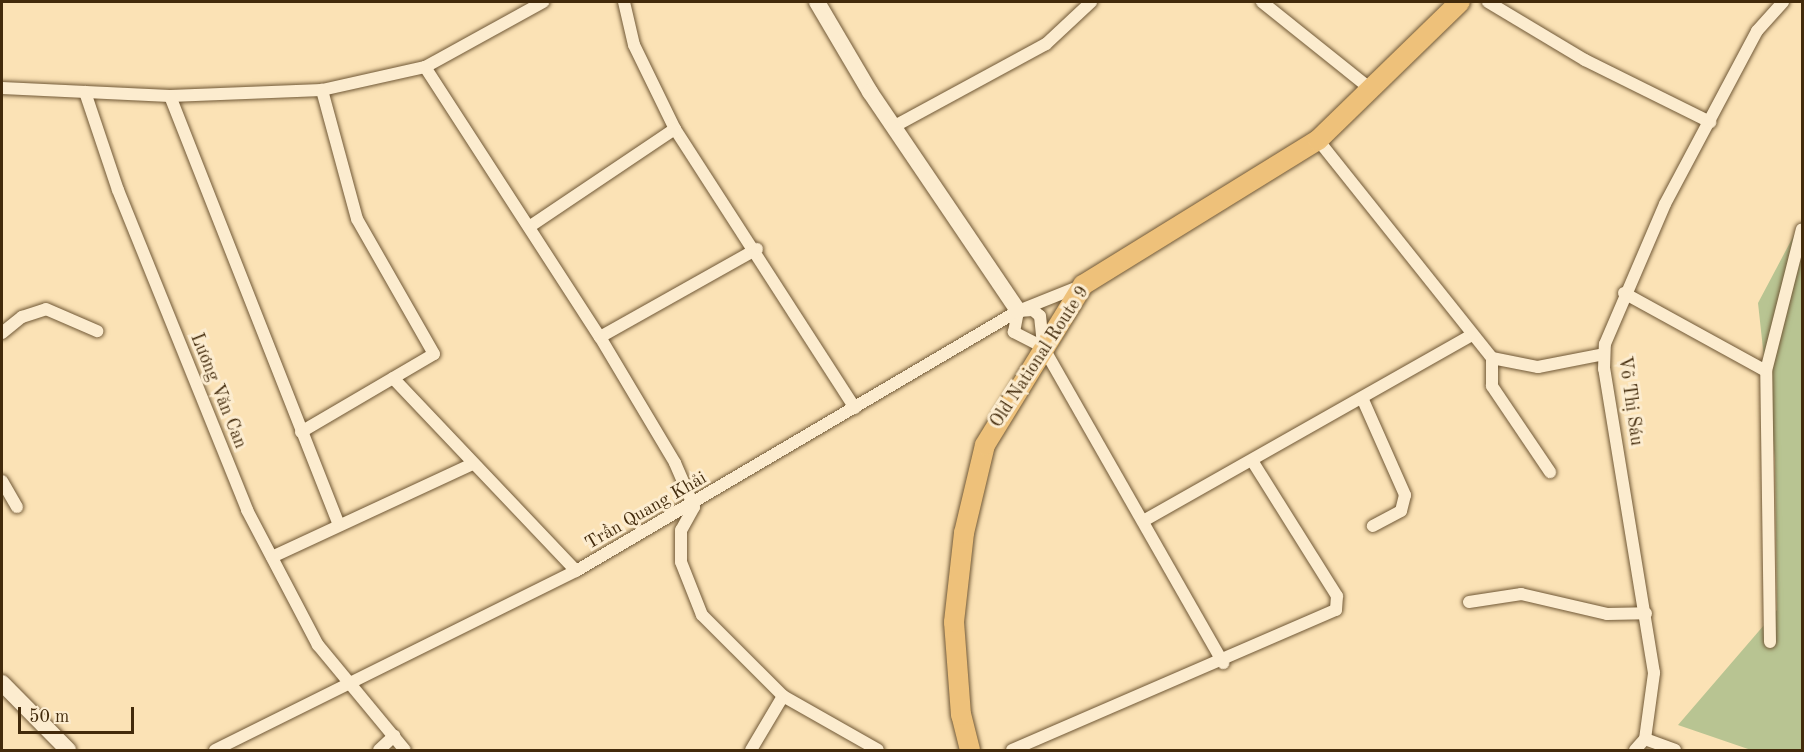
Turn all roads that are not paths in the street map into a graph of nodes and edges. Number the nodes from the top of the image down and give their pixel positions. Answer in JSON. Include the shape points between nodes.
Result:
{"nodes":[{"id":1,"x":543,"y":2,"type":"edge"},
{"id":2,"x":624,"y":2,"type":"edge"},
{"id":3,"x":818,"y":2,"type":"edge"},
{"id":4,"x":1091,"y":2,"type":"edge"},
{"id":5,"x":1262,"y":2,"type":"edge"},
{"id":6,"x":1460,"y":2,"type":"edge"},
{"id":7,"x":1488,"y":2,"type":"edge"},
{"id":8,"x":1783,"y":2,"type":"edge"},
{"id":9,"x":425,"y":67,"type":"junction"},
{"id":10,"x":2,"y":88,"type":"edge"},
{"id":11,"x":322,"y":90,"type":"junction"},
{"id":12,"x":1373,"y":91,"type":"junction"},
{"id":13,"x":85,"y":92,"type":"junction"},
{"id":14,"x":170,"y":96,"type":"junction"},
{"id":15,"x":1710,"y":122,"type":"junction"},
{"id":16,"x":893,"y":127,"type":"junction"},
{"id":17,"x":675,"y":129,"type":"junction"},
{"id":18,"x":1318,"y":140,"type":"junction"},
{"id":19,"x":529,"y":227,"type":"junction"},
{"id":20,"x":1803,"y":229,"type":"edge"},
{"id":21,"x":757,"y":249,"type":"junction"},
{"id":22,"x":1083,"y":285,"type":"junction"},
{"id":23,"x":1624,"y":293,"type":"junction"},
{"id":24,"x":1018,"y":311,"type":"junction"},
{"id":25,"x":97,"y":332,"type":"dead end"},
{"id":26,"x":2,"y":333,"type":"edge"},
{"id":27,"x":1470,"y":336,"type":"junction"},
{"id":28,"x":600,"y":337,"type":"junction"},
{"id":29,"x":1043,"y":347,"type":"junction"},
{"id":30,"x":1604,"y":354,"type":"junction"},
{"id":31,"x":1492,"y":358,"type":"junction"},
{"id":32,"x":1766,"y":371,"type":"junction"},
{"id":33,"x":393,"y":378,"type":"junction"},
{"id":34,"x":1363,"y":400,"type":"junction"},
{"id":35,"x":855,"y":408,"type":"junction"},
{"id":36,"x":301,"y":432,"type":"junction"},
{"id":37,"x":1253,"y":462,"type":"junction"},
{"id":38,"x":472,"y":464,"type":"junction"},
{"id":39,"x":1550,"y":472,"type":"dead end"},
{"id":40,"x":2,"y":481,"type":"edge"},
{"id":41,"x":16,"y":507,"type":"dead end"},
{"id":42,"x":694,"y":507,"type":"junction"},
{"id":43,"x":1145,"y":520,"type":"junction"},
{"id":44,"x":339,"y":524,"type":"junction"},
{"id":45,"x":1373,"y":526,"type":"dead end"},
{"id":46,"x":272,"y":557,"type":"junction"},
{"id":47,"x":576,"y":571,"type":"junction"},
{"id":48,"x":1469,"y":602,"type":"dead end"},
{"id":49,"x":1646,"y":613,"type":"junction"},
{"id":50,"x":1770,"y":642,"type":"dead end"},
{"id":51,"x":1223,"y":663,"type":"junction"},
{"id":52,"x":2,"y":683,"type":"edge"},
{"id":53,"x":354,"y":684,"type":"junction"},
{"id":54,"x":783,"y":696,"type":"junction"},
{"id":55,"x":394,"y":736,"type":"junction"},
{"id":56,"x":1645,"y":740,"type":"junction"},
{"id":57,"x":870,"y":748,"type":"edge"},
{"id":58,"x":68,"y":750,"type":"edge"},
{"id":59,"x":215,"y":750,"type":"edge"},
{"id":60,"x":379,"y":750,"type":"edge"},
{"id":61,"x":405,"y":750,"type":"edge"},
{"id":62,"x":751,"y":750,"type":"edge"},
{"id":63,"x":970,"y":750,"type":"edge"},
{"id":64,"x":1012,"y":750,"type":"edge"},
{"id":65,"x":1635,"y":750,"type":"edge"},
{"id":66,"x":1675,"y":750,"type":"edge"}],
"edges":[{"from":1,"to":9,"type":"street"},
{"from":2,"to":17,"type":"street","via":[[634,45]]},
{"from":3,"to":16,"type":"street"},
{"from":4,"to":16,"type":"street","via":[[1040,48]]},
{"from":5,"to":12,"type":"street"},
{"from":6,"to":12,"type":"main road","name":"Old National Route 9"},
{"from":7,"to":15,"type":"street","via":[[1586,60]]},
{"from":8,"to":15,"type":"street","name":"Võ Thị Sáu","via":[[1757,31]]},
{"from":9,"to":11,"type":"street"},
{"from":9,"to":19,"type":"street"},
{"from":10,"to":13,"type":"street"},
{"from":11,"to":14,"type":"street"},
{"from":11,"to":33,"type":"street","via":[[360,227],[434,354]]},
{"from":12,"to":18,"type":"main road","name":"Old National Route 9"},
{"from":13,"to":14,"type":"street"},
{"from":13,"to":46,"type":"street","name":"Lương Văn Can","via":[[171,322],[247,510]]},
{"from":14,"to":36,"type":"street"},
{"from":15,"to":23,"type":"street","name":"Võ Thị Sáu"},
{"from":16,"to":24,"type":"street"},
{"from":17,"to":19,"type":"street"},
{"from":17,"to":21,"type":"street"},
{"from":18,"to":22,"type":"main road","name":"Old National Route 9"},
{"from":18,"to":27,"type":"street"},
{"from":19,"to":28,"type":"street"},
{"from":20,"to":32,"type":"street"},
{"from":21,"to":28,"type":"street"},
{"from":21,"to":35,"type":"street"},
{"from":22,"to":24,"type":"street","name":"Trần Quang Khải"},
{"from":22,"to":29,"type":"main road","name":"Old National Route 9"},
{"from":23,"to":30,"type":"street","name":"Võ Thị Sáu"},
{"from":23,"to":32,"type":"street"},
{"from":24,"to":29,"type":"street","via":[[1014,332]]},
{"from":24,"to":29,"type":"street","via":[[1034,310],[1040,316]]},
{"from":24,"to":35,"type":"street","name":"Trần Quang Khải"},
{"from":25,"to":26,"type":"street","via":[[46,309],[22,317]]},
{"from":27,"to":31,"type":"street"},
{"from":27,"to":34,"type":"street"},
{"from":28,"to":42,"type":"street","via":[[675,463]]},
{"from":29,"to":43,"type":"street"},
{"from":29,"to":63,"type":"main road","name":"Old National Route 9","via":[[985,445],[964,533],[954,622],[961,716]]},
{"from":30,"to":31,"type":"street","via":[[1538,367]]},
{"from":30,"to":49,"type":"street","name":"Võ Thị Sáu"},
{"from":31,"to":39,"type":"street","via":[[1492,386]]},
{"from":32,"to":50,"type":"street"},
{"from":33,"to":36,"type":"street"},
{"from":33,"to":38,"type":"street"},
{"from":34,"to":37,"type":"street"},
{"from":34,"to":45,"type":"street","via":[[1405,495],[1401,512]]},
{"from":35,"to":42,"type":"street","name":"Trần Quang Khải"},
{"from":36,"to":44,"type":"street"},
{"from":37,"to":43,"type":"street"},
{"from":37,"to":51,"type":"street","via":[[1338,605],[1332,613]]},
{"from":38,"to":44,"type":"street"},
{"from":38,"to":47,"type":"street"},
{"from":40,"to":41,"type":"street"},
{"from":42,"to":47,"type":"street","name":"Trần Quang Khải"},
{"from":42,"to":54,"type":"street","via":[[680,542],[690,591],[702,615],[732,651]]},
{"from":43,"to":51,"type":"street"},
{"from":44,"to":46,"type":"street"},
{"from":46,"to":53,"type":"street","name":"Lương Văn Can","via":[[318,645]]},
{"from":47,"to":53,"type":"street","name":"Trần Quang Khải"},
{"from":48,"to":49,"type":"street","via":[[1521,594],[1607,614]]},
{"from":49,"to":56,"type":"street","name":"Võ Thị Sáu","via":[[1654,673]]},
{"from":51,"to":64,"type":"street"},
{"from":52,"to":58,"type":"street"},
{"from":53,"to":55,"type":"street","name":"Lương Văn Can"},
{"from":53,"to":59,"type":"street","name":"Trần Quang Khải"},
{"from":54,"to":57,"type":"street"},
{"from":54,"to":62,"type":"street"},
{"from":55,"to":60,"type":"street"},
{"from":55,"to":61,"type":"street","name":"Lương Văn Can"},
{"from":56,"to":65,"type":"street"},
{"from":56,"to":66,"type":"street"}]}
